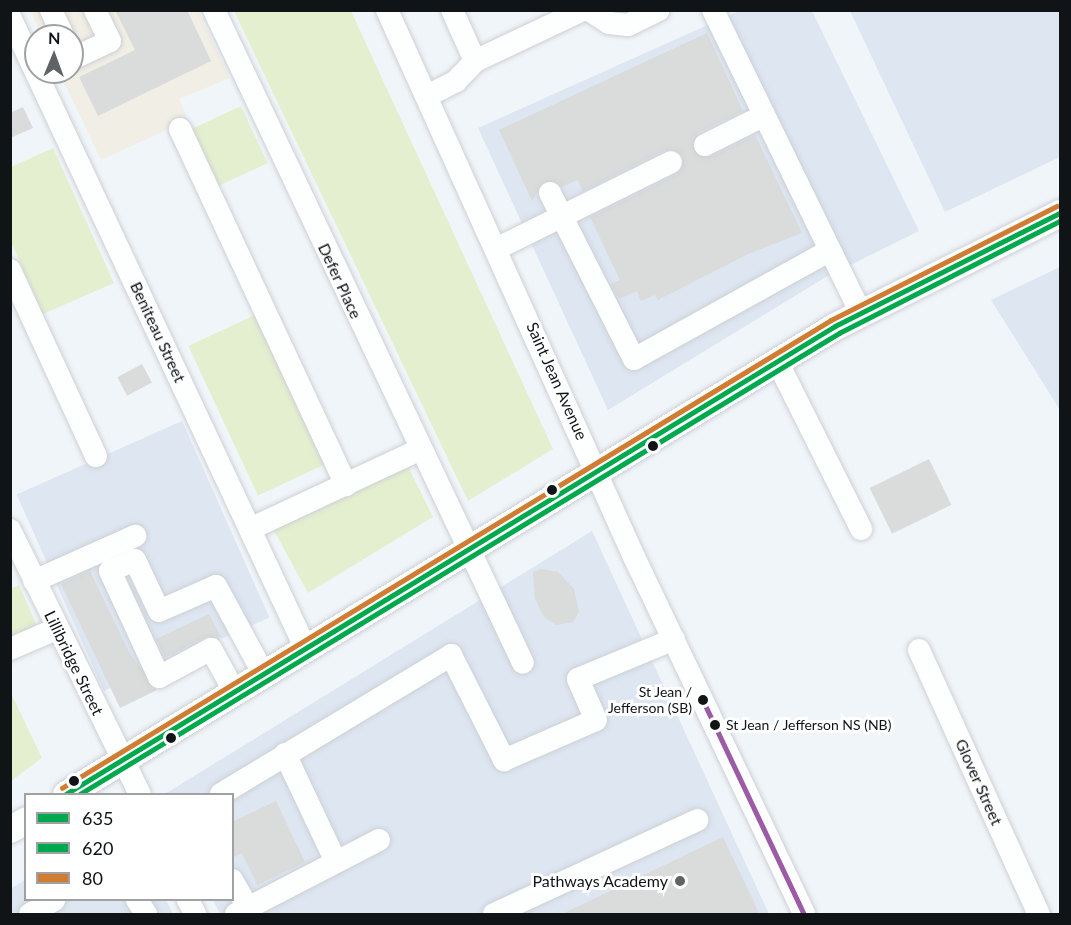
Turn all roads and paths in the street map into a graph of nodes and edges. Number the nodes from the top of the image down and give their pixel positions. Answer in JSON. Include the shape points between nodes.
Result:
{"nodes":[{"id":1,"x":51,"y":10,"type":"edge"},
{"id":2,"x":95,"y":10,"type":"edge"},
{"id":3,"x":214,"y":10,"type":"edge"},
{"id":4,"x":387,"y":10,"type":"edge"},
{"id":5,"x":452,"y":10,"type":"edge"},
{"id":6,"x":583,"y":10,"type":"edge"},
{"id":7,"x":589,"y":10,"type":"edge"},
{"id":8,"x":659,"y":10,"type":"edge"},
{"id":9,"x":713,"y":10,"type":"edge"},
{"id":10,"x":10,"y":18,"type":"edge"},
{"id":11,"x":57,"y":24,"type":"edge"},
{"id":12,"x":24,"y":45,"type":"edge"},
{"id":13,"x":84,"y":53,"type":"edge"},
{"id":14,"x":475,"y":61,"type":"junction"},
{"id":15,"x":44,"y":84,"type":"edge"},
{"id":16,"x":427,"y":96,"type":"junction"},
{"id":17,"x":763,"y":116,"type":"junction"},
{"id":18,"x":180,"y":129,"type":"dead end"},
{"id":19,"x":705,"y":145,"type":"dead end"},
{"id":20,"x":671,"y":162,"type":"dead end"},
{"id":21,"x":550,"y":193,"type":"dead end"},
{"id":22,"x":1060,"y":213,"type":"edge"},
{"id":23,"x":561,"y":218,"type":"junction"},
{"id":24,"x":498,"y":248,"type":"junction"},
{"id":25,"x":829,"y":251,"type":"junction"},
{"id":26,"x":10,"y":270,"type":"edge"},
{"id":27,"x":860,"y":312,"type":"junction"},
{"id":28,"x":777,"y":361,"type":"junction"},
{"id":29,"x":419,"y":450,"type":"junction"},
{"id":30,"x":96,"y":456,"type":"dead end"},
{"id":31,"x":596,"y":470,"type":"junction"},
{"id":32,"x":346,"y":484,"type":"junction"},
{"id":33,"x":250,"y":529,"type":"junction"},
{"id":34,"x":861,"y":529,"type":"dead end"},
{"id":35,"x":10,"y":530,"type":"edge"},
{"id":36,"x":135,"y":536,"type":"dead end"},
{"id":37,"x":467,"y":552,"type":"junction"},
{"id":38,"x":34,"y":581,"type":"junction"},
{"id":39,"x":56,"y":629,"type":"junction"},
{"id":40,"x":674,"y":639,"type":"junction"},
{"id":41,"x":305,"y":647,"type":"junction"},
{"id":42,"x":10,"y":649,"type":"edge"},
{"id":43,"x":919,"y":650,"type":"dead end"},
{"id":44,"x":523,"y":663,"type":"dead end"},
{"id":45,"x":263,"y":673,"type":"junction"},
{"id":46,"x":234,"y":691,"type":"junction"},
{"id":47,"x":285,"y":754,"type":"junction"},
{"id":48,"x":123,"y":759,"type":"junction"},
{"id":49,"x":69,"y":793,"type":"edge"},
{"id":50,"x":139,"y":793,"type":"edge"},
{"id":51,"x":224,"y":793,"type":"edge"},
{"id":52,"x":697,"y":820,"type":"dead end"},
{"id":53,"x":24,"y":821,"type":"edge"},
{"id":54,"x":10,"y":829,"type":"edge"},
{"id":55,"x":379,"y":840,"type":"dead end"},
{"id":56,"x":336,"y":862,"type":"junction"},
{"id":57,"x":234,"y":878,"type":"edge"},
{"id":58,"x":52,"y":901,"type":"edge"},
{"id":59,"x":138,"y":901,"type":"edge"},
{"id":60,"x":188,"y":901,"type":"edge"},
{"id":61,"x":246,"y":913,"type":"edge"},
{"id":62,"x":30,"y":915,"type":"edge"},
{"id":63,"x":146,"y":915,"type":"edge"},
{"id":64,"x":195,"y":915,"type":"edge"},
{"id":65,"x":494,"y":915,"type":"edge"},
{"id":66,"x":804,"y":915,"type":"edge"},
{"id":67,"x":1039,"y":915,"type":"edge"}],
"edges":[{"from":1,"to":11,"type":"street"},
{"from":2,"to":13,"type":"street","via":[[110,41]]},
{"from":3,"to":29,"type":"street","name":"Defer Place"},
{"from":4,"to":16,"type":"street","name":"Saint Jean Avenue"},
{"from":5,"to":14,"type":"street"},
{"from":6,"to":14,"type":"street"},
{"from":7,"to":8,"type":"street","via":[[609,23],[628,25]]},
{"from":9,"to":17,"type":"street"},
{"from":10,"to":12,"type":"street","name":"Beniteau Street"},
{"from":14,"to":16,"type":"street","via":[[456,81]]},
{"from":15,"to":33,"type":"street","name":"Beniteau Street"},
{"from":16,"to":24,"type":"street","name":"Saint Jean Avenue"},
{"from":17,"to":19,"type":"street"},
{"from":17,"to":25,"type":"street"},
{"from":18,"to":32,"type":"street"},
{"from":20,"to":23,"type":"street"},
{"from":21,"to":23,"type":"street"},
{"from":22,"to":27,"type":"main road"},
{"from":23,"to":24,"type":"street"},
{"from":23,"to":25,"type":"street","via":[[634,359],[647,357]]},
{"from":24,"to":31,"type":"street","name":"Saint Jean Avenue"},
{"from":25,"to":27,"type":"street"},
{"from":26,"to":30,"type":"street"},
{"from":27,"to":28,"type":"main road"},
{"from":28,"to":31,"type":"main road"},
{"from":28,"to":34,"type":"street"},
{"from":29,"to":32,"type":"street"},
{"from":29,"to":37,"type":"street","name":"Defer Place"},
{"from":31,"to":37,"type":"main road"},
{"from":31,"to":40,"type":"street","name":"Saint Jean Avenue"},
{"from":32,"to":33,"type":"street"},
{"from":33,"to":41,"type":"street","name":"Beniteau Street"},
{"from":35,"to":38,"type":"street","name":"Lillibridge Street"},
{"from":36,"to":38,"type":"street"},
{"from":37,"to":41,"type":"main road"},
{"from":37,"to":44,"type":"street","name":"Defer Place"},
{"from":38,"to":39,"type":"street","name":"Lillibridge Street"},
{"from":39,"to":42,"type":"street"},
{"from":39,"to":48,"type":"street","name":"Lillibridge Street"},
{"from":40,"to":47,"type":"street","via":[[578,679],[596,720],[504,760],[451,655]]},
{"from":40,"to":66,"type":"street","name":"Saint Jean Avenue"},
{"from":41,"to":45,"type":"main road"},
{"from":43,"to":67,"type":"street","name":"Glover Street"},
{"from":45,"to":46,"type":"main road"},
{"from":45,"to":46,"type":"street","via":[[216,586],[159,611],[135,560],[110,571],[159,677],[212,649]]},
{"from":46,"to":48,"type":"main road"},
{"from":47,"to":51,"type":"street"},
{"from":47,"to":56,"type":"street"},
{"from":48,"to":49,"type":"main road"},
{"from":48,"to":50,"type":"street","name":"Lillibridge Street"},
{"from":52,"to":65,"type":"street"},
{"from":53,"to":54,"type":"main road"},
{"from":55,"to":56,"type":"street"},
{"from":56,"to":61,"type":"street"},
{"from":57,"to":61,"type":"street"},
{"from":58,"to":62,"type":"street"},
{"from":59,"to":63,"type":"street"},
{"from":60,"to":64,"type":"street"}]}
